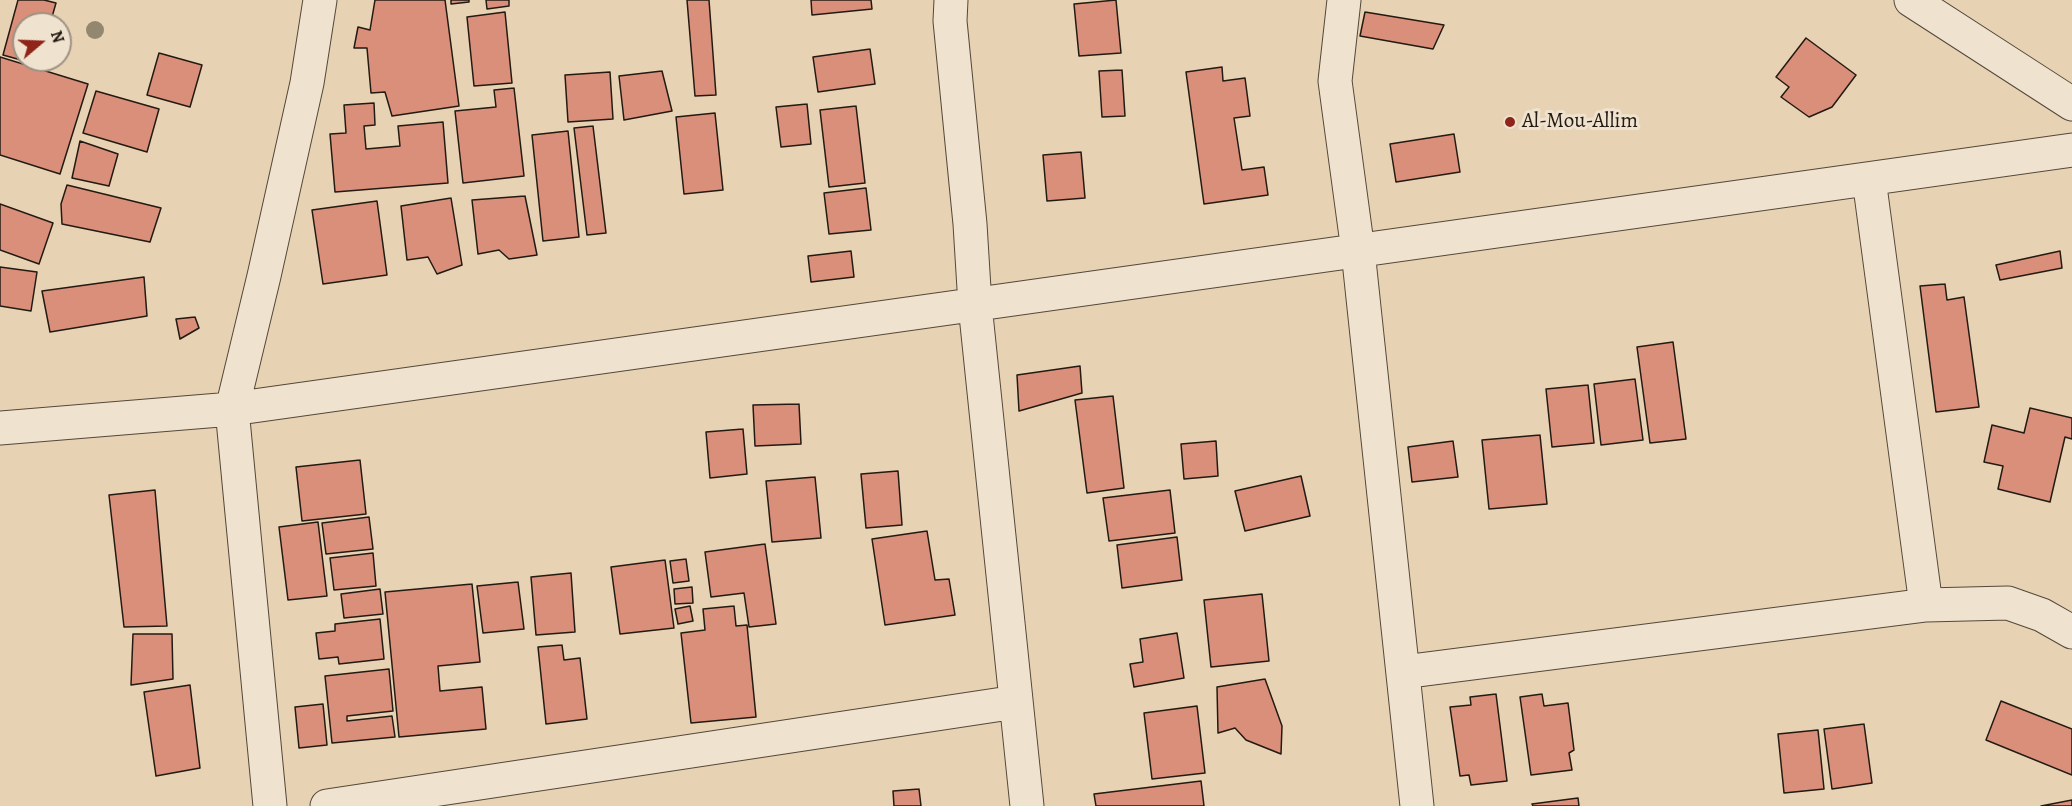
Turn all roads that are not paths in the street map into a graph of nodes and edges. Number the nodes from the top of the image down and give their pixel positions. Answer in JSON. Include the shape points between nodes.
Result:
{"nodes":[{"id":1,"x":320,"y":0,"type":"edge"},
{"id":2,"x":951,"y":0,"type":"edge"},
{"id":3,"x":1344,"y":0,"type":"edge"},
{"id":4,"x":1911,"y":0,"type":"edge"},
{"id":5,"x":2072,"y":104,"type":"edge"},
{"id":6,"x":2072,"y":150,"type":"edge"},
{"id":7,"x":1869,"y":179,"type":"junction"},
{"id":8,"x":1358,"y":251,"type":"junction"},
{"id":9,"x":975,"y":305,"type":"junction"},
{"id":10,"x":232,"y":409,"type":"junction"},
{"id":11,"x":0,"y":428,"type":"edge"},
{"id":12,"x":1926,"y":605,"type":"junction"},
{"id":13,"x":2072,"y":632,"type":"edge"},
{"id":14,"x":1403,"y":672,"type":"junction"},
{"id":15,"x":1016,"y":702,"type":"junction"},
{"id":16,"x":270,"y":806,"type":"edge"},
{"id":17,"x":327,"y":806,"type":"edge"},
{"id":18,"x":1027,"y":806,"type":"edge"},
{"id":19,"x":1417,"y":806,"type":"edge"}],
"edges":[{"from":1,"to":10,"type":"street","via":[[304,94]]},
{"from":2,"to":9,"type":"street"},
{"from":3,"to":8,"type":"street","via":[[1335,81]]},
{"from":4,"to":5,"type":"street"},
{"from":6,"to":7,"type":"street"},
{"from":7,"to":8,"type":"street"},
{"from":7,"to":12,"type":"street"},
{"from":8,"to":9,"type":"street"},
{"from":8,"to":14,"type":"street"},
{"from":9,"to":10,"type":"street"},
{"from":9,"to":15,"type":"street"},
{"from":10,"to":11,"type":"street"},
{"from":10,"to":16,"type":"street"},
{"from":12,"to":13,"type":"street","via":[[2008,603],[2042,615]]},
{"from":12,"to":14,"type":"street"},
{"from":14,"to":19,"type":"street"},
{"from":15,"to":17,"type":"street"},
{"from":15,"to":18,"type":"street"}]}
